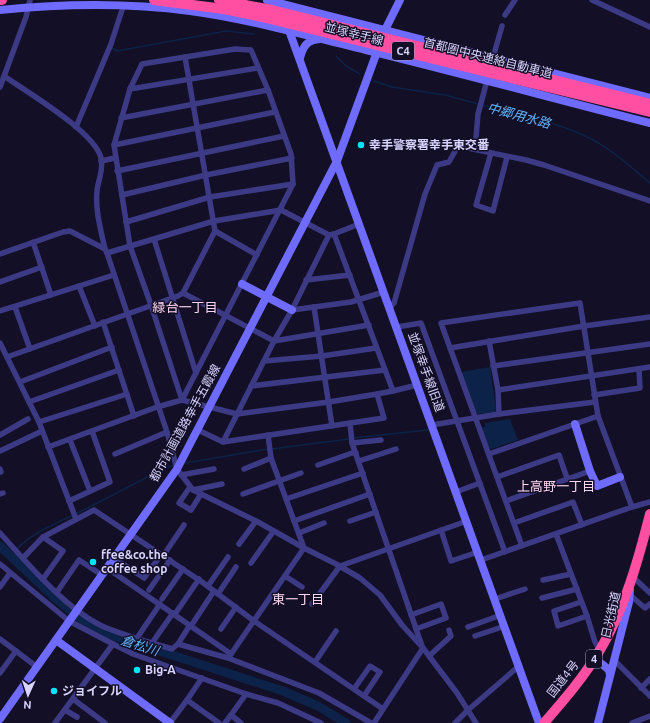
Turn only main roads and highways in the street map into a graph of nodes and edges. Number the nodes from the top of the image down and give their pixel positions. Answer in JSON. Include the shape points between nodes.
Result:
{"nodes":[{"id":1,"x":154,"y":0,"type":"edge"},
{"id":2,"x":219,"y":0,"type":"edge"},
{"id":3,"x":650,"y":104,"type":"edge"},
{"id":4,"x":650,"y":112,"type":"edge"},
{"id":5,"x":650,"y":514,"type":"edge"},
{"id":6,"x":631,"y":586,"type":"joint"},
{"id":7,"x":544,"y":723,"type":"edge"}],
"edges":[{"from":1,"to":4,"type":"highway","name":"首都圏中央連絡自動車道","number":"C4","bridge":true,"via":[[262,17]]},
{"from":2,"to":3,"type":"highway","name":"首都圏中央連絡自動車道","number":"C4","bridge":true,"via":[[286,13]]},
{"from":5,"to":6,"type":"highway","name":"日光街道","number":"4"},
{"from":6,"to":7,"type":"highway","name":"国道4号","number":"4","via":[[600,650],[576,686]]}]}
